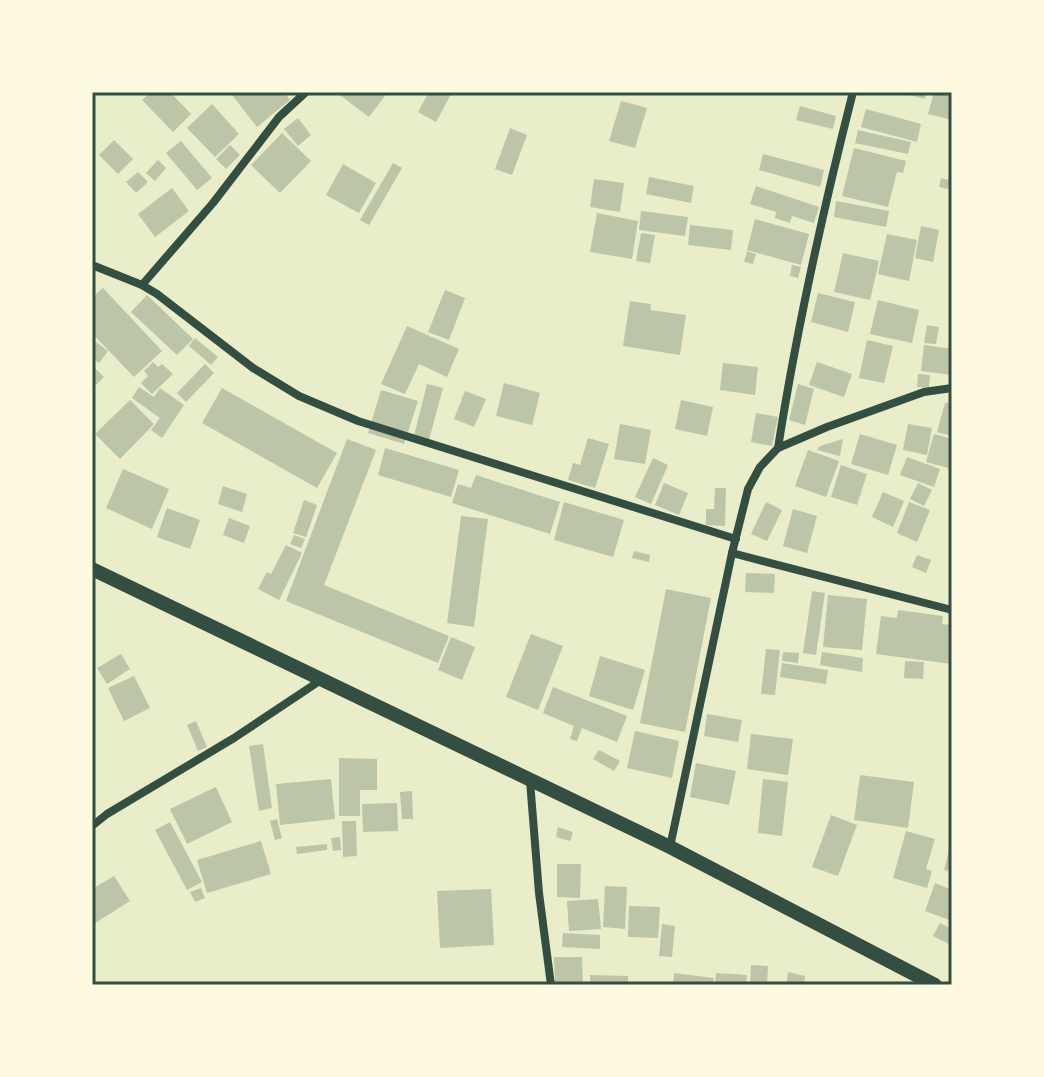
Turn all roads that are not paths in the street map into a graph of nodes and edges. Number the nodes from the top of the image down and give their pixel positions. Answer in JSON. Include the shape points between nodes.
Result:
{"nodes":[{"id":1,"x":306,"y":92,"type":"edge"},
{"id":2,"x":853,"y":92,"type":"edge"},
{"id":3,"x":94,"y":267,"type":"edge"},
{"id":4,"x":142,"y":285,"type":"junction"},
{"id":5,"x":952,"y":388,"type":"edge"},
{"id":6,"x":778,"y":448,"type":"junction"},
{"id":7,"x":736,"y":539,"type":"junction"},
{"id":8,"x":732,"y":553,"type":"junction"},
{"id":9,"x":92,"y":569,"type":"edge"},
{"id":10,"x":952,"y":610,"type":"edge"},
{"id":11,"x":321,"y":680,"type":"junction"},
{"id":12,"x":530,"y":781,"type":"junction"},
{"id":13,"x":92,"y":826,"type":"edge"},
{"id":14,"x":670,"y":847,"type":"junction"},
{"id":15,"x":551,"y":985,"type":"edge"},
{"id":16,"x":935,"y":985,"type":"edge"}],
"edges":[{"from":1,"to":4,"type":"street","via":[[279,117]]},
{"from":2,"to":6,"type":"street","via":[[819,225]]},
{"from":3,"to":4,"type":"street"},
{"from":4,"to":7,"type":"street","via":[[253,368],[314,403]]},
{"from":5,"to":6,"type":"street","via":[[924,392]]},
{"from":6,"to":7,"type":"street","via":[[748,489]]},
{"from":7,"to":8,"type":"street"},
{"from":8,"to":10,"type":"street"},
{"from":8,"to":14,"type":"street"},
{"from":9,"to":11,"type":"highway"},
{"from":11,"to":12,"type":"highway"},
{"from":11,"to":13,"type":"street"},
{"from":12,"to":14,"type":"highway"},
{"from":12,"to":15,"type":"street"},
{"from":14,"to":16,"type":"highway"}]}
